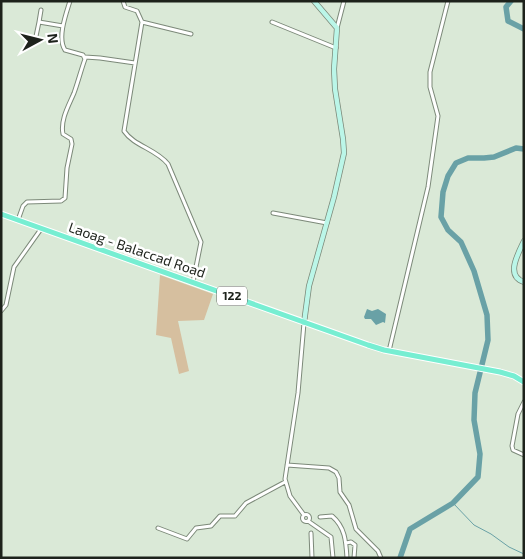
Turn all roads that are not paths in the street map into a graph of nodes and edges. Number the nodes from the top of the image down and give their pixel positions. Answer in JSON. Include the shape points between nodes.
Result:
{"nodes":[{"id":1,"x":70,"y":1,"type":"edge"},
{"id":2,"x":123,"y":1,"type":"edge"},
{"id":3,"x":314,"y":1,"type":"edge"},
{"id":4,"x":344,"y":1,"type":"edge"},
{"id":5,"x":448,"y":1,"type":"edge"},
{"id":6,"x":41,"y":10,"type":"dead end"},
{"id":7,"x":39,"y":22,"type":"junction"},
{"id":8,"x":142,"y":22,"type":"junction"},
{"id":9,"x":272,"y":22,"type":"dead end"},
{"id":10,"x":63,"y":26,"type":"junction"},
{"id":11,"x":337,"y":28,"type":"junction"},
{"id":12,"x":192,"y":34,"type":"dead end"},
{"id":13,"x":35,"y":42,"type":"dead end"},
{"id":14,"x":336,"y":48,"type":"junction"},
{"id":15,"x":85,"y":57,"type":"junction"},
{"id":16,"x":134,"y":63,"type":"junction"},
{"id":17,"x":273,"y":213,"type":"dead end"},
{"id":18,"x":1,"y":214,"type":"edge"},
{"id":19,"x":18,"y":220,"type":"junction"},
{"id":20,"x":327,"y":223,"type":"junction"},
{"id":21,"x":41,"y":229,"type":"junction"},
{"id":22,"x":524,"y":241,"type":"edge"},
{"id":23,"x":193,"y":282,"type":"junction"},
{"id":24,"x":524,"y":282,"type":"edge"},
{"id":25,"x":1,"y":311,"type":"edge"},
{"id":26,"x":304,"y":323,"type":"junction"},
{"id":27,"x":389,"y":351,"type":"junction"},
{"id":28,"x":524,"y":382,"type":"edge"},
{"id":29,"x":524,"y":402,"type":"edge"},
{"id":30,"x":524,"y":455,"type":"edge"},
{"id":31,"x":286,"y":465,"type":"junction"},
{"id":32,"x":285,"y":482,"type":"junction"},
{"id":33,"x":320,"y":517,"type":"dead end"},
{"id":34,"x":158,"y":528,"type":"dead end"},
{"id":35,"x":311,"y":533,"type":"dead end"},
{"id":36,"x":346,"y":543,"type":"junction"},
{"id":37,"x":312,"y":558,"type":"edge"},
{"id":38,"x":333,"y":558,"type":"edge"},
{"id":39,"x":347,"y":558,"type":"edge"},
{"id":40,"x":354,"y":558,"type":"edge"},
{"id":41,"x":381,"y":558,"type":"edge"}],
"edges":[{"from":1,"to":10,"type":"street"},
{"from":2,"to":8,"type":"street","via":[[125,7],[138,11]]},
{"from":3,"to":11,"type":"street"},
{"from":4,"to":11,"type":"street"},
{"from":5,"to":27,"type":"street","via":[[430,72],[430,87],[438,116],[428,188]]},
{"from":6,"to":7,"type":"street"},
{"from":7,"to":10,"type":"street"},
{"from":7,"to":13,"type":"street"},
{"from":8,"to":12,"type":"street"},
{"from":8,"to":16,"type":"street"},
{"from":9,"to":14,"type":"street"},
{"from":10,"to":15,"type":"street","via":[[63,48]]},
{"from":11,"to":14,"type":"street"},
{"from":14,"to":20,"type":"street","via":[[335,89],[344,153]]},
{"from":15,"to":16,"type":"street"},
{"from":15,"to":19,"type":"street","via":[[63,127],[63,134],[71,139],[72,144],[65,198],[61,202],[27,202]]},
{"from":16,"to":23,"type":"street","via":[[124,131],[168,164],[201,242]]},
{"from":17,"to":20,"type":"street"},
{"from":18,"to":19,"type":"main road","name":"Laoag - Balaccad Road","number":"122"},
{"from":19,"to":21,"type":"main road","name":"Laoag - Balaccad Road","number":"122"},
{"from":20,"to":26,"type":"street"},
{"from":21,"to":23,"type":"main road","name":"Laoag - Balaccad Road","number":"122"},
{"from":21,"to":25,"type":"street","via":[[14,267],[6,305]]},
{"from":22,"to":24,"type":"street","via":[[513,270],[516,280]]},
{"from":23,"to":26,"type":"main road","name":"Laoag - Balaccad Road","number":"122"},
{"from":26,"to":27,"type":"main road","name":"Laoag - Balaccad Road","number":"122"},
{"from":26,"to":31,"type":"street","via":[[298,393]]},
{"from":27,"to":28,"type":"main road","name":"Laoag - Balaccad Road","number":"122","via":[[500,372]]},
{"from":29,"to":30,"type":"street","via":[[518,414],[512,446],[513,450]]},
{"from":31,"to":32,"type":"street"},
{"from":31,"to":41,"type":"street","via":[[329,468],[336,472],[340,478],[340,492],[349,505],[356,530]]},
{"from":32,"to":34,"type":"street","via":[[246,503],[235,516],[220,516],[211,526],[196,528],[187,540]]},
{"from":32,"to":38,"type":"street","via":[[290,496],[304,515],[309,516],[308,521],[331,537]]},
{"from":33,"to":36,"type":"street","via":[[329,515],[338,521]]},
{"from":35,"to":37,"type":"street"},
{"from":36,"to":39,"type":"street"},
{"from":36,"to":40,"type":"street","via":[[355,545]]}]}
